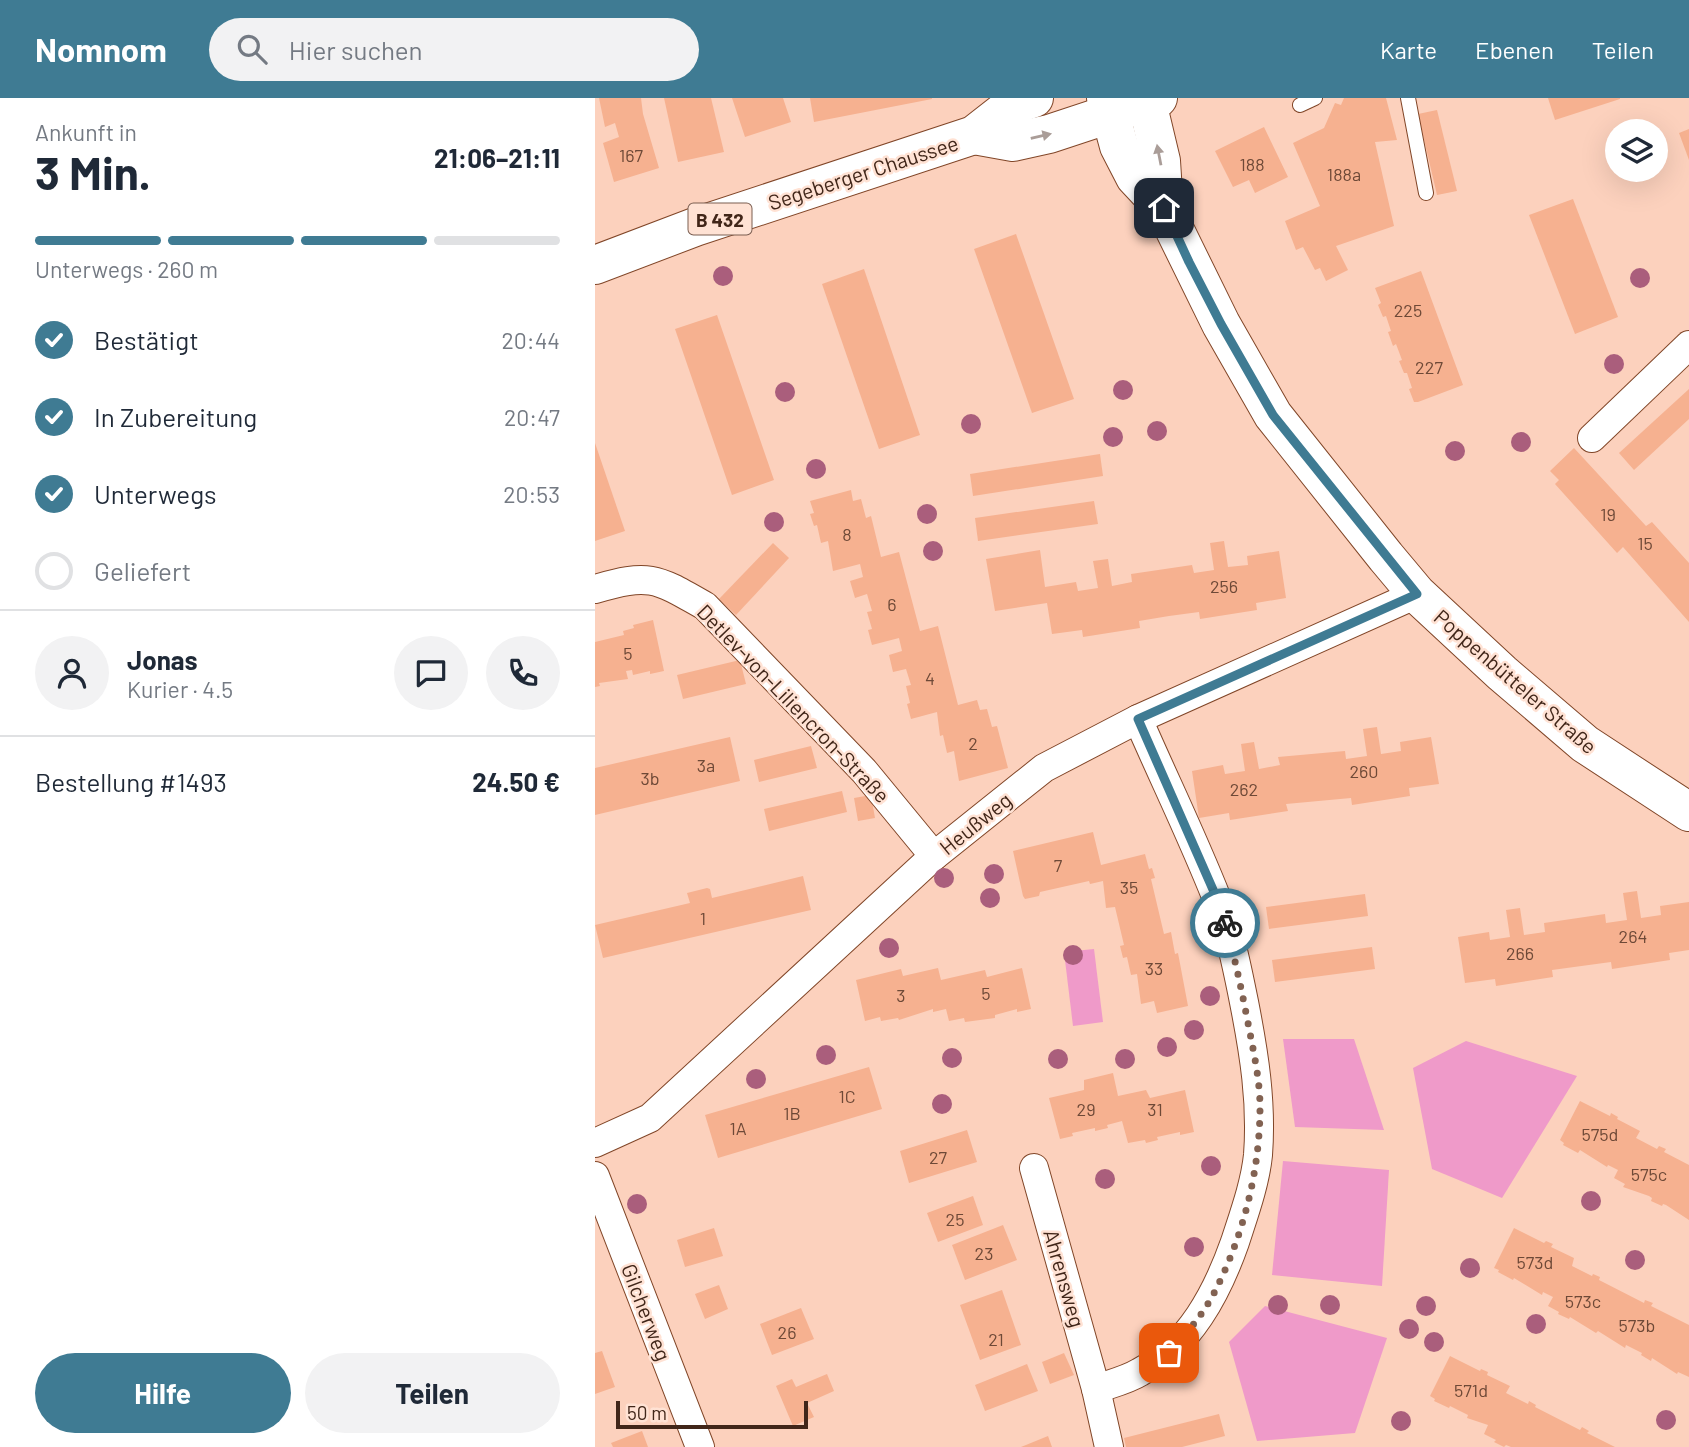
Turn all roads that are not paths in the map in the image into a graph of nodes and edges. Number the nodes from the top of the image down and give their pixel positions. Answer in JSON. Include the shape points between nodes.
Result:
{"nodes":[{"id":1,"x":1034,"y":98,"type":"edge"},
{"id":2,"x":1315,"y":98,"type":"edge"},
{"id":3,"x":1408,"y":98,"type":"edge"},
{"id":4,"x":1151,"y":99,"type":"edge"},
{"id":5,"x":1300,"y":105,"type":"dead end"},
{"id":6,"x":1107,"y":106,"type":"edge"},
{"id":7,"x":974,"y":135,"type":"junction"},
{"id":8,"x":1426,"y":193,"type":"dead end"},
{"id":9,"x":1164,"y":208,"type":"junction"},
{"id":10,"x":595,"y":265,"type":"edge"},
{"id":11,"x":1689,"y":345,"type":"edge"},
{"id":12,"x":1591,"y":438,"type":"dead end"},
{"id":13,"x":595,"y":589,"type":"edge"},
{"id":14,"x":1417,"y":594,"type":"junction"},
{"id":15,"x":1138,"y":719,"type":"junction"},
{"id":16,"x":1685,"y":805,"type":"edge"},
{"id":17,"x":934,"y":856,"type":"junction"},
{"id":18,"x":595,"y":1143,"type":"edge"},
{"id":19,"x":1034,"y":1168,"type":"dead end"},
{"id":20,"x":595,"y":1176,"type":"edge"},
{"id":21,"x":1096,"y":1389,"type":"junction"},
{"id":22,"x":700,"y":1447,"type":"edge"},
{"id":23,"x":1109,"y":1447,"type":"edge"}],
"edges":[{"from":1,"to":7,"type":"main road","name":"Segeberger Chaussee","number":"B 432","via":[[1011,106]]},
{"from":2,"to":5,"type":"lane"},
{"from":3,"to":8,"type":"lane"},
{"from":4,"to":6,"type":"main road","name":"Segeberger Chaussee","number":"B 432"},
{"from":9,"to":4,"type":"main road","name":"Poppenbütteler Straße","one_way":true},
{"from":7,"to":6,"type":"main road","name":"Segeberger Chaussee","number":"B 432","one_way":true,"via":[[1013,142],[1049,134]]},
{"from":6,"to":9,"type":"main road","name":"Poppenbütteler Straße","via":[[1119,146],[1135,177]]},
{"from":7,"to":10,"type":"main road","name":"Segeberger Chaussee","number":"B 432"},
{"from":9,"to":14,"type":"main road","name":"Poppenbütteler Straße","via":[[1221,324],[1273,415]]},
{"from":11,"to":12,"type":"street"},
{"from":13,"to":17,"type":"street","name":"Detlev-von-Liliencron-Straße","via":[[650,579],[705,606],[864,771]]},
{"from":14,"to":15,"type":"street","name":"Heußweg"},
{"from":14,"to":16,"type":"main road","name":"Poppenbütteler Straße","via":[[1585,744]]},
{"from":15,"to":17,"type":"street","name":"Heußweg","via":[[1044,768]]},
{"from":15,"to":21,"type":"street","via":[[1218,901],[1235,957],[1256,1064],[1258,1158],[1231,1253],[1214,1294],[1192,1327],[1169,1353],[1139,1373]]},
{"from":17,"to":18,"type":"street","name":"Heußweg","via":[[650,1118]]},
{"from":19,"to":21,"type":"street","name":"Ahrensweg"},
{"from":20,"to":22,"type":"street","name":"Gilcherweg"},
{"from":21,"to":23,"type":"street","name":"Ahrensweg"}]}
